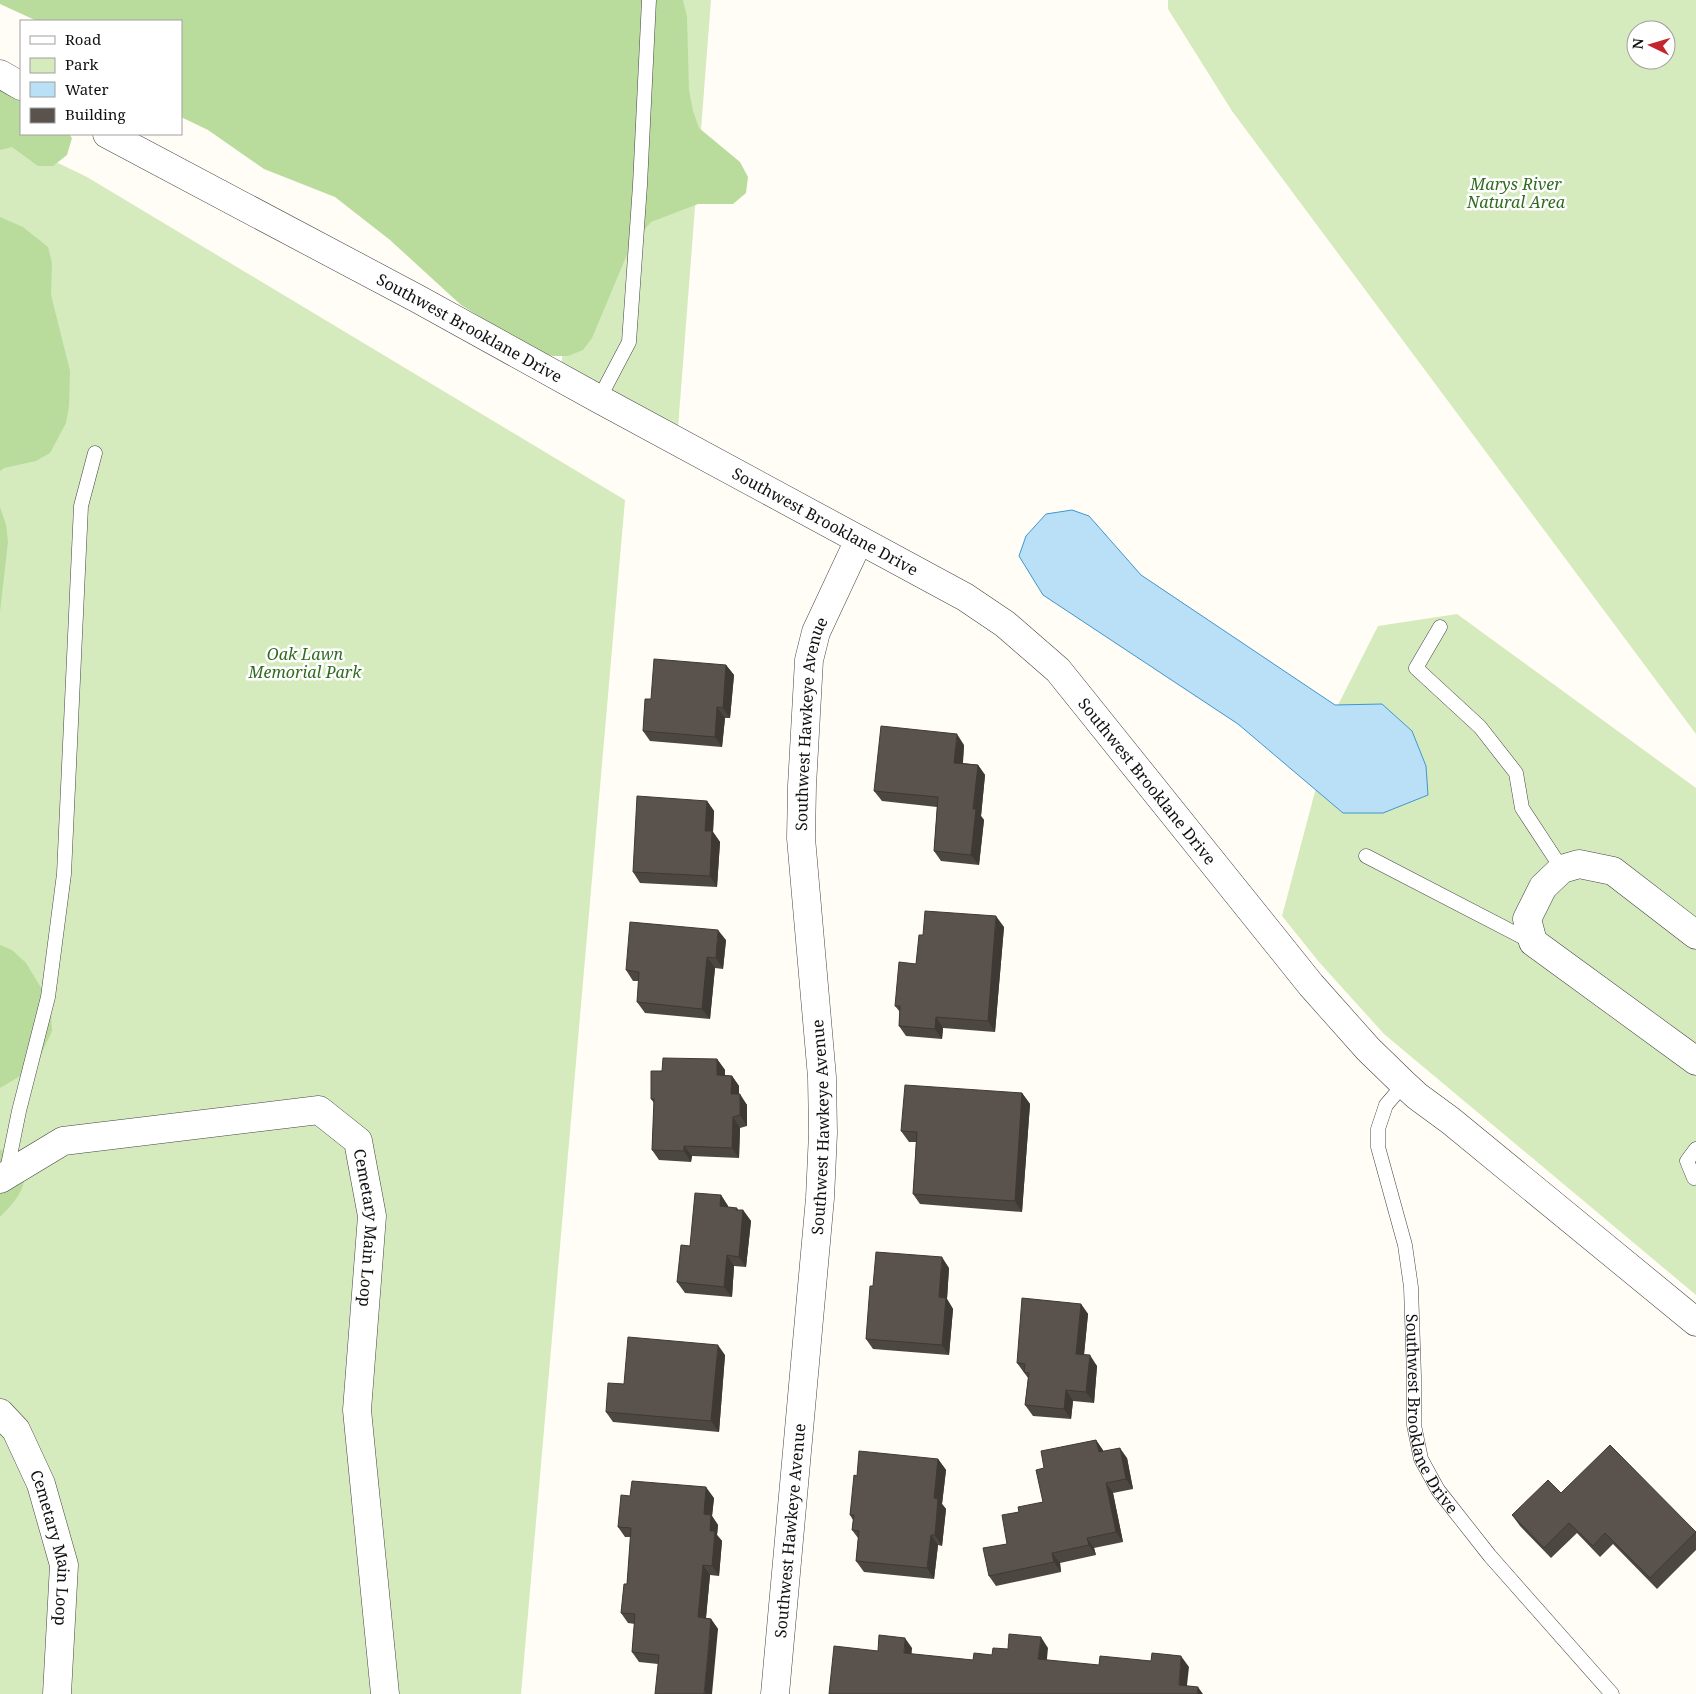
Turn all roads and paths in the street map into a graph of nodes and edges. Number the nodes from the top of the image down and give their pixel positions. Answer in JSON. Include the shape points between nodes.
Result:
{"nodes":[{"id":1,"x":649,"y":0,"type":"edge"},
{"id":2,"x":0,"y":74,"type":"edge"},
{"id":3,"x":20,"y":85,"type":"edge"},
{"id":4,"x":109,"y":135,"type":"edge"},
{"id":5,"x":599,"y":399,"type":"junction"},
{"id":6,"x":94,"y":453,"type":"dead end"},
{"id":7,"x":859,"y":540,"type":"junction"},
{"id":8,"x":1440,"y":627,"type":"dead end"},
{"id":9,"x":1366,"y":856,"type":"dead end"},
{"id":10,"x":1562,"y":869,"type":"junction"},
{"id":11,"x":1696,"y":935,"type":"edge"},
{"id":12,"x":1533,"y":942,"type":"junction"},
{"id":13,"x":1696,"y":1061,"type":"edge"},
{"id":14,"x":1404,"y":1084,"type":"junction"},
{"id":15,"x":1696,"y":1149,"type":"edge"},
{"id":16,"x":3,"y":1177,"type":"edge"},
{"id":17,"x":1694,"y":1178,"type":"dead end"},
{"id":18,"x":1696,"y":1322,"type":"edge"},
{"id":19,"x":0,"y":1413,"type":"edge"},
{"id":20,"x":57,"y":1694,"type":"edge"},
{"id":21,"x":385,"y":1694,"type":"edge"},
{"id":22,"x":775,"y":1694,"type":"edge"},
{"id":23,"x":1612,"y":1694,"type":"edge"}],
"edges":[{"from":1,"to":5,"type":"lane","via":[[629,342]]},
{"from":2,"to":3,"type":"street"},
{"from":4,"to":5,"type":"street","name":"Southwest Brooklane Drive"},
{"from":5,"to":7,"type":"street","name":"Southwest Brooklane Drive"},
{"from":6,"to":16,"type":"lane","via":[[81,506],[64,874],[48,998]]},
{"from":7,"to":14,"type":"street","name":"Southwest Brooklane Drive","via":[[965,597],[1005,624],[1058,670],[1311,985]]},
{"from":7,"to":22,"type":"street","name":"Southwest Hawkeye Avenue","via":[[820,622],[809,660],[801,838],[824,1133]]},
{"from":8,"to":10,"type":"lane","via":[[1416,668],[1480,727],[1516,773],[1522,808]]},
{"from":9,"to":12,"type":"lane"},
{"from":10,"to":11,"type":"street","via":[[1579,864],[1613,871]]},
{"from":10,"to":12,"type":"street","via":[[1543,887],[1527,919]]},
{"from":12,"to":13,"type":"street"},
{"from":14,"to":18,"type":"street","name":"Southwest Brooklane Drive"},
{"from":14,"to":23,"type":"lane","name":"Southwest Brooklane Drive","via":[[1386,1105],[1378,1129],[1378,1147],[1405,1246],[1411,1287],[1414,1425],[1421,1459],[1438,1490],[1490,1556]]},
{"from":15,"to":17,"type":"lane","via":[[1687,1161]]},
{"from":16,"to":21,"type":"street","name":"Cemetary Main Loop","via":[[63,1141],[319,1110],[358,1141],[372,1216],[357,1410]]},
{"from":19,"to":20,"type":"street","name":"Cemetary Main Loop","via":[[16,1430],[41,1484],[64,1565]]}]}
